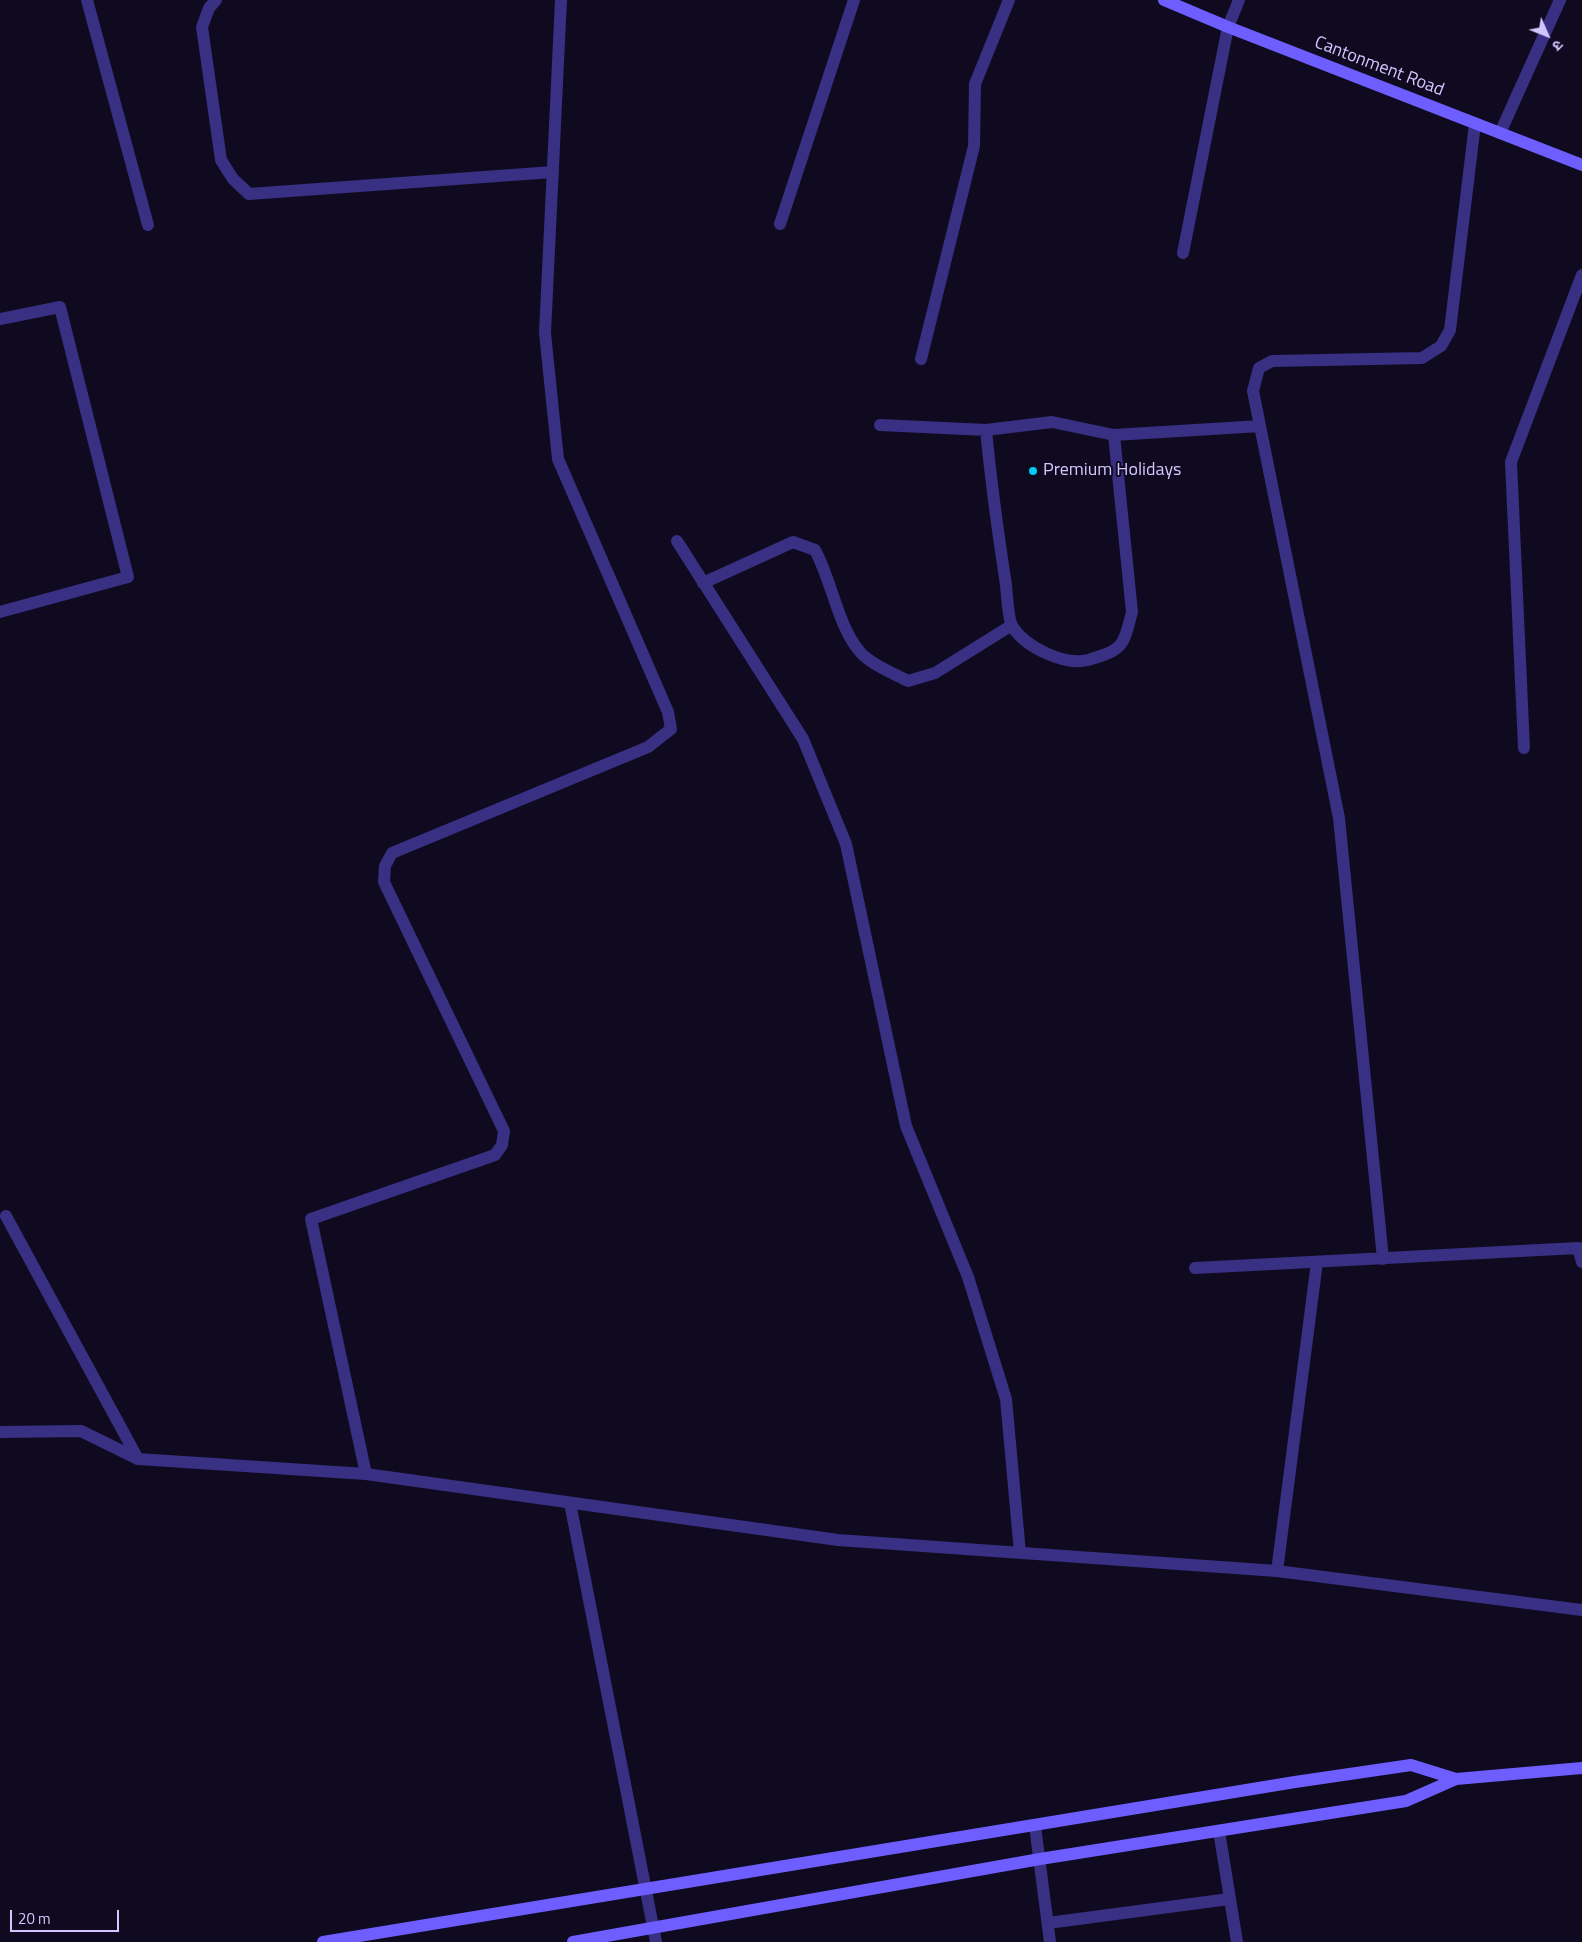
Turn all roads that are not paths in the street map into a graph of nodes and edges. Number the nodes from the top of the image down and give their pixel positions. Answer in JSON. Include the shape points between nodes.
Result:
{"nodes":[{"id":1,"x":87,"y":0,"type":"edge"},
{"id":2,"x":216,"y":0,"type":"edge"},
{"id":3,"x":561,"y":0,"type":"edge"},
{"id":4,"x":854,"y":0,"type":"edge"},
{"id":5,"x":1009,"y":0,"type":"edge"},
{"id":6,"x":1164,"y":0,"type":"edge"},
{"id":7,"x":1239,"y":0,"type":"edge"},
{"id":8,"x":1560,"y":0,"type":"edge"},
{"id":9,"x":1228,"y":27,"type":"junction"},
{"id":10,"x":1475,"y":124,"type":"junction"},
{"id":11,"x":1500,"y":133,"type":"junction"},
{"id":12,"x":1582,"y":165,"type":"edge"},
{"id":13,"x":553,"y":172,"type":"junction"},
{"id":14,"x":780,"y":224,"type":"dead end"},
{"id":15,"x":148,"y":225,"type":"dead end"},
{"id":16,"x":1183,"y":253,"type":"dead end"},
{"id":17,"x":1582,"y":275,"type":"edge"},
{"id":18,"x":0,"y":319,"type":"edge"},
{"id":19,"x":920,"y":359,"type":"dead end"},
{"id":20,"x":880,"y":425,"type":"dead end"},
{"id":21,"x":1260,"y":426,"type":"junction"},
{"id":22,"x":986,"y":430,"type":"junction"},
{"id":23,"x":1114,"y":435,"type":"junction"},
{"id":24,"x":677,"y":541,"type":"dead end"},
{"id":25,"x":704,"y":583,"type":"junction"},
{"id":26,"x":0,"y":612,"type":"edge"},
{"id":27,"x":1012,"y":625,"type":"junction"},
{"id":28,"x":1524,"y":748,"type":"dead end"},
{"id":29,"x":6,"y":1216,"type":"dead end"},
{"id":30,"x":1383,"y":1259,"type":"junction"},
{"id":31,"x":1317,"y":1262,"type":"junction"},
{"id":32,"x":1582,"y":1262,"type":"edge"},
{"id":33,"x":1195,"y":1268,"type":"dead end"},
{"id":34,"x":0,"y":1432,"type":"edge"},
{"id":35,"x":138,"y":1458,"type":"junction"},
{"id":36,"x":366,"y":1474,"type":"junction"},
{"id":37,"x":570,"y":1503,"type":"junction"},
{"id":38,"x":1020,"y":1553,"type":"junction"},
{"id":39,"x":1277,"y":1571,"type":"junction"},
{"id":40,"x":1582,"y":1610,"type":"edge"},
{"id":41,"x":1582,"y":1768,"type":"edge"},
{"id":42,"x":1456,"y":1779,"type":"junction"},
{"id":43,"x":1035,"y":1826,"type":"junction"},
{"id":44,"x":1219,"y":1831,"type":"junction"},
{"id":45,"x":1040,"y":1858,"type":"junction"},
{"id":46,"x":645,"y":1890,"type":"junction"},
{"id":47,"x":1229,"y":1899,"type":"junction"},
{"id":48,"x":1048,"y":1924,"type":"junction"},
{"id":49,"x":653,"y":1928,"type":"junction"},
{"id":50,"x":338,"y":1941,"type":"edge"},
{"id":51,"x":323,"y":1942,"type":"edge"},
{"id":52,"x":573,"y":1942,"type":"edge"},
{"id":53,"x":656,"y":1942,"type":"edge"},
{"id":54,"x":1050,"y":1942,"type":"edge"},
{"id":55,"x":1237,"y":1942,"type":"edge"}],
"edges":[{"from":1,"to":15,"type":"street"},
{"from":2,"to":13,"type":"street","via":[[209,8],[202,27],[221,160],[233,179],[249,194]]},
{"from":3,"to":13,"type":"street"},
{"from":4,"to":14,"type":"street"},
{"from":5,"to":19,"type":"street","via":[[975,84],[974,146]]},
{"from":6,"to":9,"type":"street","name":"Cantonment Road"},
{"from":7,"to":9,"type":"street"},
{"from":8,"to":11,"type":"street"},
{"from":9,"to":10,"type":"street","name":"Cantonment Road"},
{"from":9,"to":16,"type":"street"},
{"from":10,"to":11,"type":"street","name":"Cantonment Road"},
{"from":10,"to":21,"type":"street","via":[[1450,330],[1441,346],[1422,358],[1272,361],[1259,368],[1253,390]]},
{"from":11,"to":12,"type":"street","name":"Cantonment Road"},
{"from":13,"to":36,"type":"street","via":[[546,333],[558,459],[668,712],[671,729],[648,747],[392,853],[385,866],[384,882],[504,1131],[502,1145],[495,1155],[311,1219]]},
{"from":17,"to":28,"type":"street","via":[[1511,462]]},
{"from":18,"to":26,"type":"street","via":[[60,308],[128,577]]},
{"from":20,"to":22,"type":"street"},
{"from":21,"to":23,"type":"street"},
{"from":21,"to":30,"type":"street","via":[[1339,818]]},
{"from":22,"to":23,"type":"street","via":[[1052,422]]},
{"from":22,"to":27,"type":"street"},
{"from":23,"to":27,"type":"street","via":[[1132,612],[1126,638],[1113,653],[1082,661],[1052,657],[1034,647]]},
{"from":24,"to":25,"type":"street"},
{"from":25,"to":27,"type":"street","via":[[793,542],[815,550],[846,629],[861,653],[908,681],[935,673]]},
{"from":25,"to":38,"type":"street","via":[[803,739],[846,844],[906,1126],[968,1277],[1006,1399]]},
{"from":29,"to":35,"type":"street"},
{"from":30,"to":31,"type":"street"},
{"from":30,"to":32,"type":"street","via":[[1578,1248]]},
{"from":31,"to":33,"type":"street"},
{"from":31,"to":39,"type":"street"},
{"from":34,"to":35,"type":"street","via":[[81,1431]]},
{"from":35,"to":36,"type":"street"},
{"from":36,"to":37,"type":"street"},
{"from":37,"to":38,"type":"street","via":[[838,1540]]},
{"from":37,"to":46,"type":"street"},
{"from":38,"to":39,"type":"street"},
{"from":39,"to":40,"type":"street"},
{"from":41,"to":42,"type":"street"},
{"from":42,"to":43,"type":"street","via":[[1411,1765]]},
{"from":42,"to":44,"type":"street","via":[[1406,1801]]},
{"from":43,"to":45,"type":"street"},
{"from":43,"to":46,"type":"street"},
{"from":44,"to":45,"type":"street"},
{"from":44,"to":47,"type":"street"},
{"from":45,"to":48,"type":"street"},
{"from":45,"to":49,"type":"street"},
{"from":46,"to":49,"type":"street"},
{"from":46,"to":50,"type":"street"},
{"from":47,"to":48,"type":"street"},
{"from":47,"to":55,"type":"street"},
{"from":48,"to":54,"type":"street"},
{"from":49,"to":52,"type":"street"},
{"from":49,"to":53,"type":"street"},
{"from":50,"to":51,"type":"street"}]}
